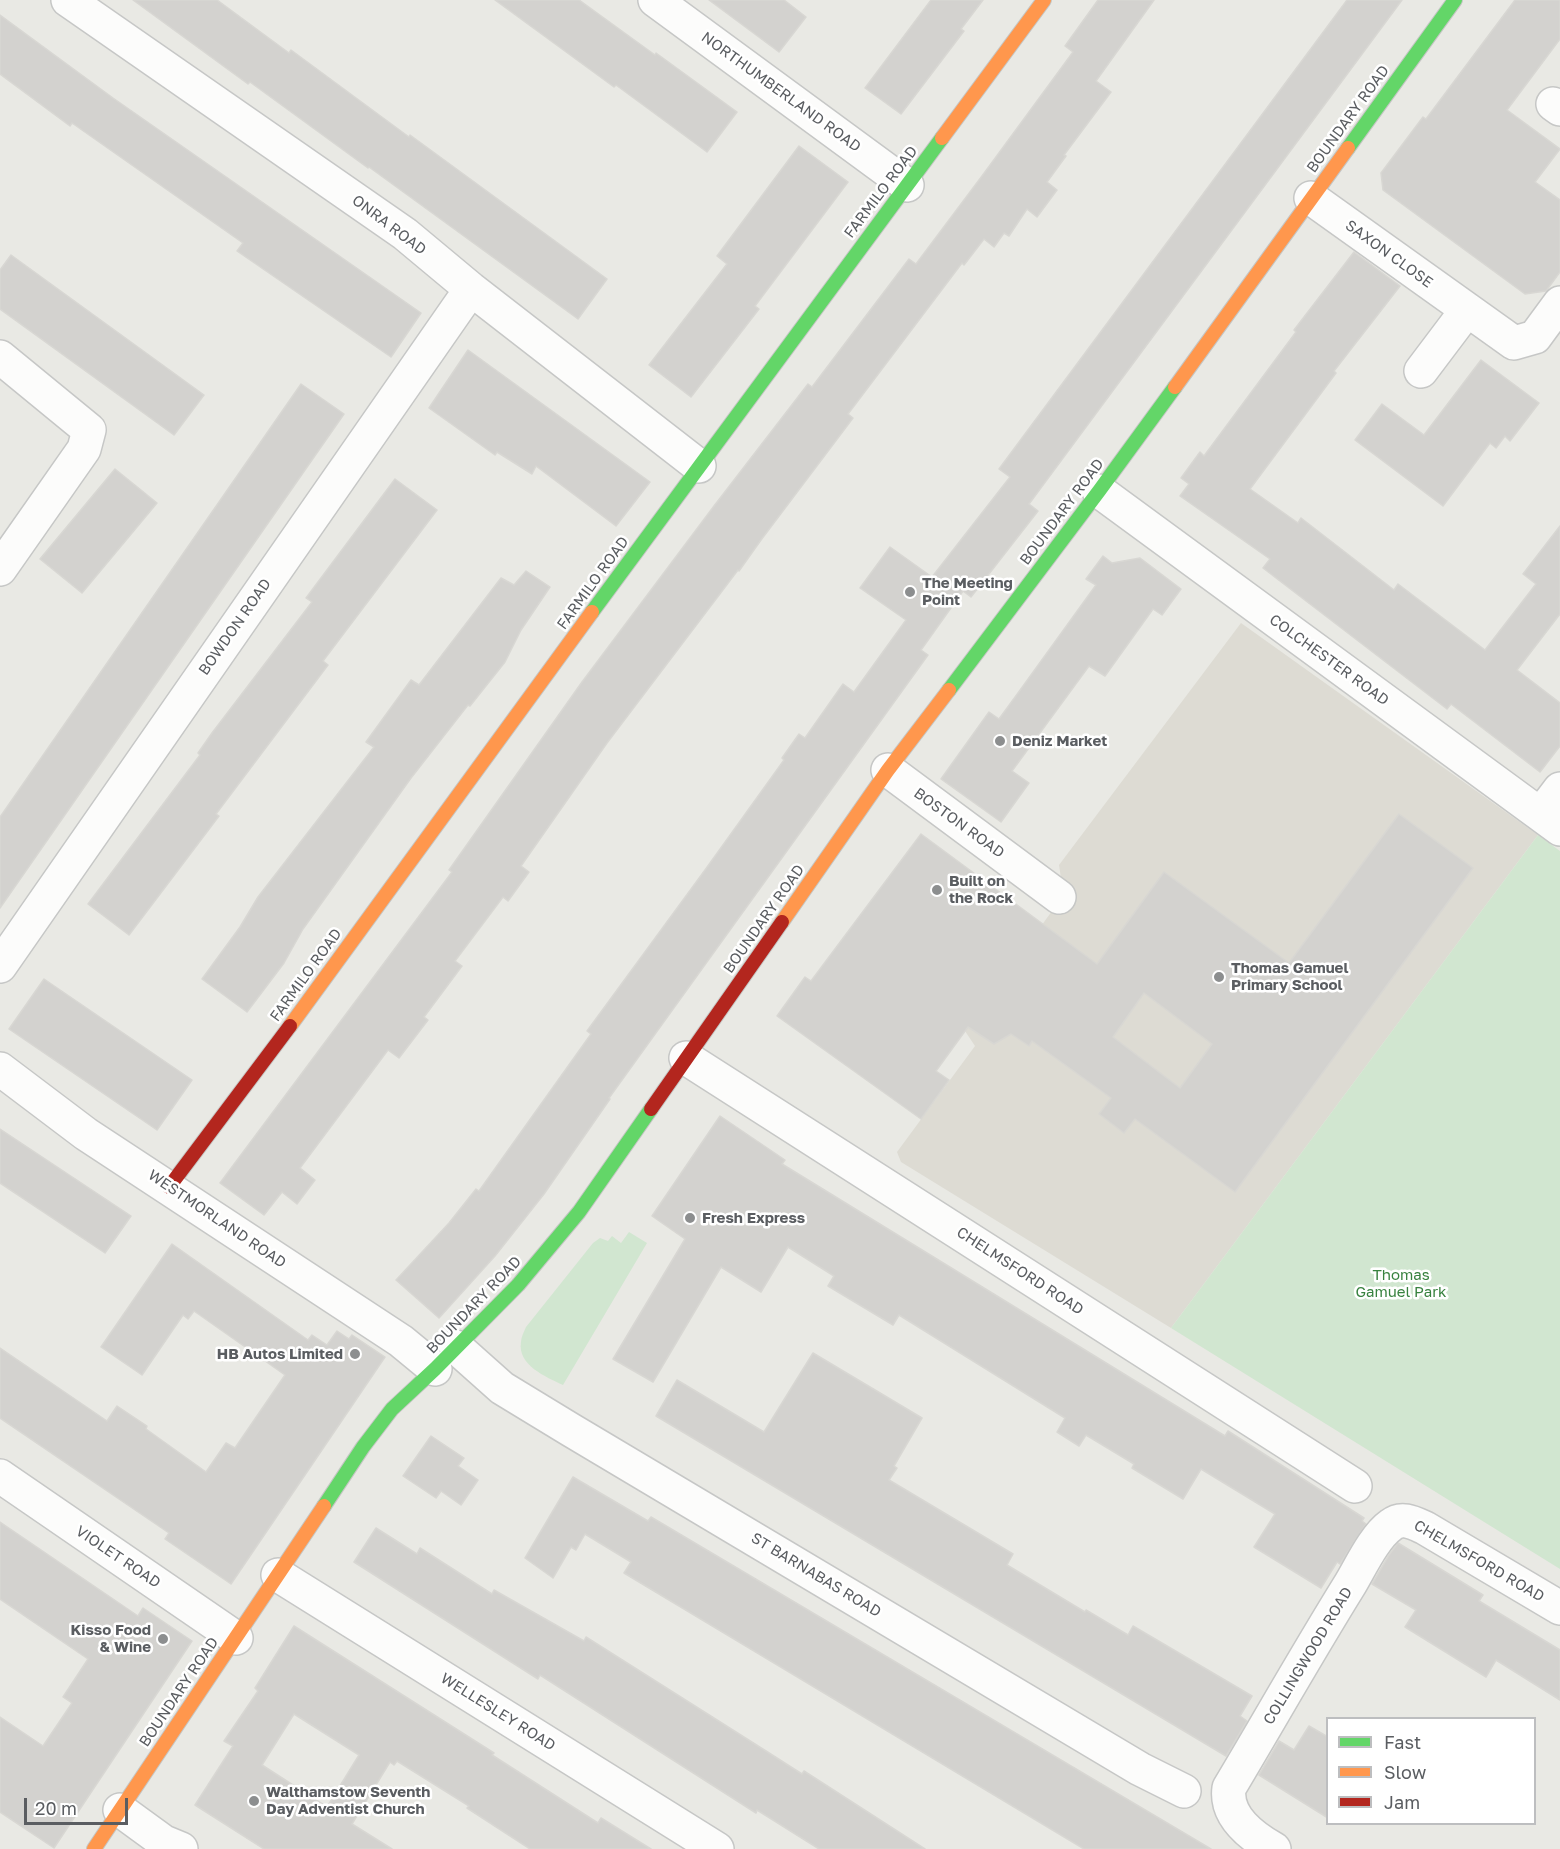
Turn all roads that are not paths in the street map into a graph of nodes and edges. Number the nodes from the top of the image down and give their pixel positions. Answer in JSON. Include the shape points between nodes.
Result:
{"nodes":[{"id":1,"x":68,"y":0,"type":"edge"},
{"id":2,"x":655,"y":0,"type":"edge"},
{"id":3,"x":1044,"y":0,"type":"edge"},
{"id":4,"x":1455,"y":0,"type":"edge"},
{"id":5,"x":907,"y":185,"type":"junction"},
{"id":6,"x":1311,"y":198,"type":"junction"},
{"id":7,"x":471,"y":289,"type":"junction"},
{"id":8,"x":1560,"y":303,"type":"edge"},
{"id":9,"x":1467,"y":310,"type":"junction"},
{"id":10,"x":0,"y":357,"type":"edge"},
{"id":11,"x":1421,"y":371,"type":"dead end"},
{"id":12,"x":699,"y":466,"type":"junction"},
{"id":13,"x":1099,"y":491,"type":"junction"},
{"id":14,"x":0,"y":569,"type":"edge"},
{"id":15,"x":888,"y":770,"type":"junction"},
{"id":16,"x":1554,"y":811,"type":"edge"},
{"id":17,"x":1059,"y":897,"type":"dead end"},
{"id":18,"x":0,"y":966,"type":"edge"},
{"id":19,"x":686,"y":1058,"type":"junction"},
{"id":20,"x":0,"y":1070,"type":"edge"},
{"id":21,"x":169,"y":1187,"type":"junction"},
{"id":22,"x":445,"y":1358,"type":"junction"},
{"id":23,"x":0,"y":1476,"type":"edge"},
{"id":24,"x":1355,"y":1486,"type":"dead end"},
{"id":25,"x":1396,"y":1522,"type":"joint"},
{"id":26,"x":278,"y":1575,"type":"junction"},
{"id":27,"x":1560,"y":1608,"type":"edge"},
{"id":28,"x":236,"y":1638,"type":"junction"},
{"id":29,"x":1184,"y":1791,"type":"dead end"},
{"id":30,"x":120,"y":1810,"type":"junction"},
{"id":31,"x":94,"y":1849,"type":"edge"},
{"id":32,"x":181,"y":1849,"type":"edge"},
{"id":33,"x":717,"y":1849,"type":"edge"},
{"id":34,"x":1274,"y":1849,"type":"edge"}],
"edges":[{"from":1,"to":7,"type":"street","name":"ONRA ROAD","via":[[405,234]]},
{"from":2,"to":5,"type":"street","name":"NORTHUMBERLAND ROAD"},
{"from":3,"to":5,"type":"street","name":"FARMILO ROAD"},
{"from":4,"to":6,"type":"street","name":"BOUNDARY ROAD"},
{"from":5,"to":12,"type":"street","name":"FARMILO ROAD"},
{"from":6,"to":9,"type":"street","name":"SAXON CLOSE"},
{"from":6,"to":13,"type":"street","name":"BOUNDARY ROAD"},
{"from":7,"to":12,"type":"street","name":"ONRA ROAD"},
{"from":7,"to":18,"type":"street","name":"BOWDON ROAD"},
{"from":8,"to":9,"type":"street","name":"SAXON CLOSE","via":[[1535,337],[1514,343]]},
{"from":9,"to":11,"type":"street"},
{"from":10,"to":14,"type":"street","via":[[89,430],[84,449]]},
{"from":12,"to":21,"type":"street","name":"FARMILO ROAD"},
{"from":13,"to":15,"type":"street","name":"BOUNDARY ROAD"},
{"from":13,"to":16,"type":"street","name":"COLCHESTER ROAD"},
{"from":15,"to":17,"type":"street","name":"BOSTON ROAD"},
{"from":15,"to":19,"type":"street","name":"BOUNDARY ROAD"},
{"from":19,"to":22,"type":"street","name":"BOUNDARY ROAD","via":[[579,1212],[518,1285]]},
{"from":19,"to":24,"type":"street","name":"CHELMSFORD ROAD"},
{"from":20,"to":21,"type":"street","name":"WESTMORLAND ROAD","via":[[86,1134]]},
{"from":21,"to":22,"type":"street","name":"WESTMORLAND ROAD","via":[[400,1341]]},
{"from":22,"to":26,"type":"street","name":"BOUNDARY ROAD","via":[[392,1409]]},
{"from":22,"to":29,"type":"street","name":"ST BARNABAS ROAD","via":[[502,1388],[1140,1769]]},
{"from":23,"to":28,"type":"street","name":"VIOLET ROAD"},
{"from":25,"to":27,"type":"street","name":"CHELMSFORD ROAD","via":[[1408,1521],[1425,1528]]},
{"from":25,"to":34,"type":"street","name":"COLLINGWOOD ROAD","via":[[1379,1538],[1230,1788],[1230,1803],[1240,1822]]},
{"from":26,"to":28,"type":"street","name":"BOUNDARY ROAD"},
{"from":26,"to":33,"type":"street","name":"WELLESLEY ROAD"},
{"from":28,"to":30,"type":"street","name":"BOUNDARY ROAD"},
{"from":30,"to":31,"type":"street","name":"BOUNDARY ROAD"},
{"from":30,"to":32,"type":"street","via":[[164,1842]]}]}
